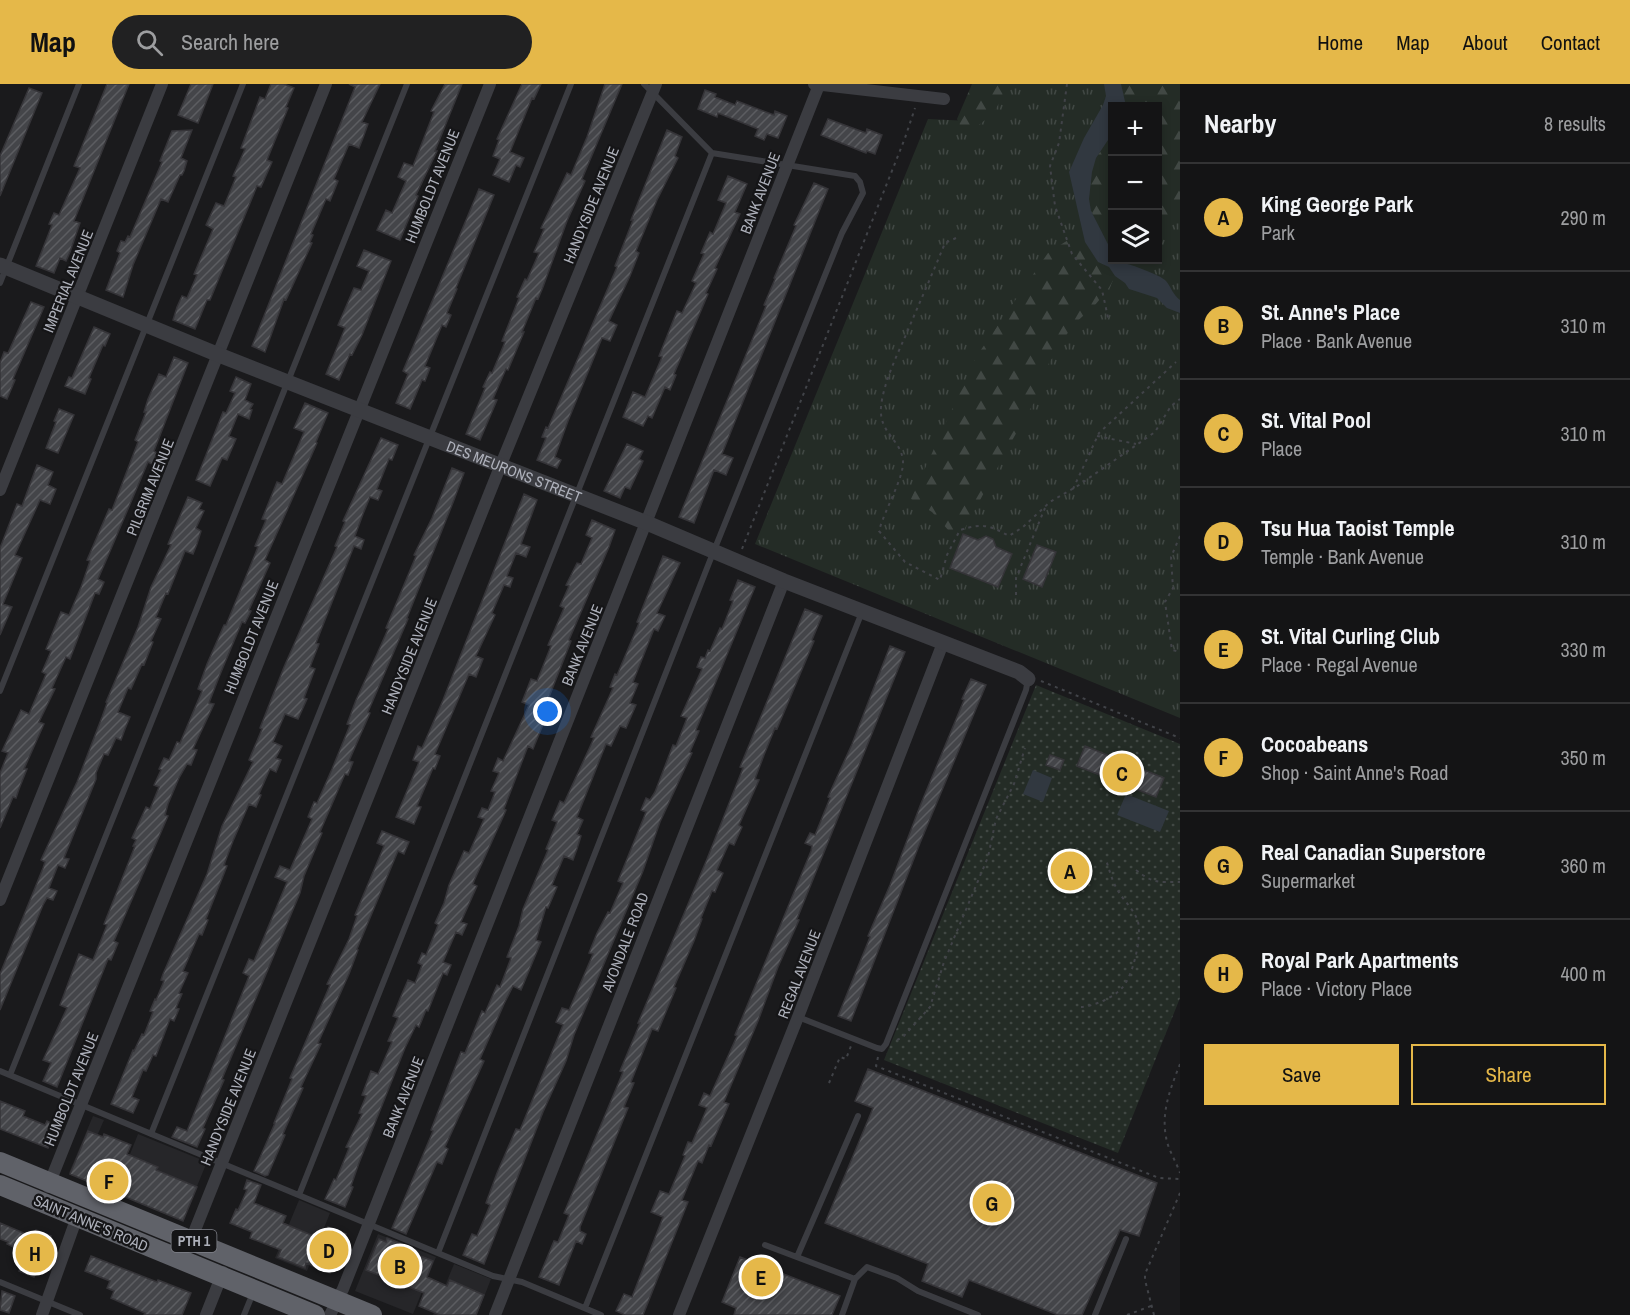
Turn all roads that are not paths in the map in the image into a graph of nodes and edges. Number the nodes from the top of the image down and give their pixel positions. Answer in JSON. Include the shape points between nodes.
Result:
{"nodes":[{"id":1,"x":80,"y":84,"type":"edge"},
{"id":2,"x":162,"y":84,"type":"edge"},
{"id":3,"x":243,"y":84,"type":"edge"},
{"id":4,"x":326,"y":84,"type":"edge"},
{"id":5,"x":407,"y":84,"type":"edge"},
{"id":6,"x":490,"y":84,"type":"edge"},
{"id":7,"x":571,"y":84,"type":"edge"},
{"id":8,"x":816,"y":85,"type":"edge"},
{"id":9,"x":651,"y":87,"type":"edge"},
{"id":10,"x":944,"y":99,"type":"dead end"},
{"id":11,"x":712,"y":153,"type":"junction"},
{"id":12,"x":788,"y":165,"type":"junction"},
{"id":13,"x":3,"y":266,"type":"edge"},
{"id":14,"x":0,"y":283,"type":"edge"},
{"id":15,"x":78,"y":296,"type":"junction"},
{"id":16,"x":147,"y":325,"type":"junction"},
{"id":17,"x":219,"y":355,"type":"junction"},
{"id":18,"x":288,"y":381,"type":"junction"},
{"id":19,"x":358,"y":409,"type":"junction"},
{"id":20,"x":430,"y":438,"type":"junction"},
{"id":21,"x":501,"y":466,"type":"junction"},
{"id":22,"x":0,"y":490,"type":"edge"},
{"id":23,"x":576,"y":496,"type":"junction"},
{"id":24,"x":647,"y":523,"type":"junction"},
{"id":25,"x":714,"y":551,"type":"junction"},
{"id":26,"x":784,"y":580,"type":"junction"},
{"id":27,"x":862,"y":611,"type":"junction"},
{"id":28,"x":944,"y":643,"type":"junction"},
{"id":29,"x":1028,"y":679,"type":"joint"},
{"id":30,"x":0,"y":692,"type":"edge"},
{"id":31,"x":0,"y":900,"type":"edge"},
{"id":32,"x":798,"y":1017,"type":"junction"},
{"id":33,"x":0,"y":1071,"type":"edge"},
{"id":34,"x":10,"y":1075,"type":"junction"},
{"id":35,"x":81,"y":1105,"type":"junction"},
{"id":36,"x":858,"y":1116,"type":"dead end"},
{"id":37,"x":151,"y":1134,"type":"junction"},
{"id":38,"x":0,"y":1162,"type":"edge"},
{"id":39,"x":221,"y":1163,"type":"junction"},
{"id":40,"x":50,"y":1182,"type":"junction"},
{"id":41,"x":0,"y":1185,"type":"edge"},
{"id":42,"x":299,"y":1195,"type":"junction"},
{"id":43,"x":42,"y":1202,"type":"junction"},
{"id":44,"x":77,"y":1217,"type":"junction"},
{"id":45,"x":369,"y":1224,"type":"junction"},
{"id":46,"x":1126,"y":1239,"type":"dead end"},
{"id":47,"x":191,"y":1240,"type":"junction"},
{"id":48,"x":765,"y":1245,"type":"dead end"},
{"id":49,"x":438,"y":1253,"type":"junction"},
{"id":50,"x":229,"y":1256,"type":"junction"},
{"id":51,"x":797,"y":1257,"type":"junction"},
{"id":52,"x":221,"y":1276,"type":"junction"},
{"id":53,"x":855,"y":1279,"type":"junction"},
{"id":54,"x":509,"y":1280,"type":"junction"},
{"id":55,"x":0,"y":1282,"type":"edge"},
{"id":56,"x":254,"y":1290,"type":"junction"},
{"id":57,"x":48,"y":1301,"type":"junction"},
{"id":58,"x":333,"y":1308,"type":"edge"},
{"id":59,"x":585,"y":1308,"type":"junction"},
{"id":60,"x":42,"y":1315,"type":"edge"},
{"id":61,"x":80,"y":1315,"type":"edge"},
{"id":62,"x":206,"y":1315,"type":"edge"},
{"id":63,"x":244,"y":1315,"type":"edge"},
{"id":64,"x":315,"y":1315,"type":"edge"},
{"id":65,"x":372,"y":1315,"type":"edge"},
{"id":66,"x":495,"y":1315,"type":"edge"},
{"id":67,"x":601,"y":1315,"type":"edge"},
{"id":68,"x":679,"y":1315,"type":"edge"},
{"id":69,"x":842,"y":1315,"type":"edge"},
{"id":70,"x":978,"y":1315,"type":"edge"},
{"id":71,"x":1095,"y":1315,"type":"edge"}],
"edges":[{"from":1,"to":13,"type":"lane"},
{"from":2,"to":15,"type":"street","name":"IMPERIAL AVENUE"},
{"from":3,"to":16,"type":"lane"},
{"from":4,"to":17,"type":"street","name":"PILGRIM AVENUE"},
{"from":5,"to":18,"type":"lane"},
{"from":6,"to":19,"type":"street","name":"HUMBOLDT AVENUE"},
{"from":7,"to":20,"type":"lane"},
{"from":8,"to":10,"type":"street"},
{"from":8,"to":12,"type":"street","name":"BANK AVENUE"},
{"from":9,"to":11,"type":"lane"},
{"from":9,"to":21,"type":"street","name":"HANDYSIDE AVENUE"},
{"from":11,"to":12,"type":"lane"},
{"from":11,"to":23,"type":"lane"},
{"from":12,"to":24,"type":"street","name":"BANK AVENUE"},
{"from":12,"to":25,"type":"lane","via":[[855,176],[862,193],[842,233]]},
{"from":13,"to":14,"type":"lane"},
{"from":13,"to":15,"type":"street","name":"DES MEURONS STREET"},
{"from":15,"to":16,"type":"street","name":"DES MEURONS STREET"},
{"from":15,"to":22,"type":"street","name":"IMPERIAL AVENUE"},
{"from":16,"to":17,"type":"street","name":"DES MEURONS STREET"},
{"from":16,"to":30,"type":"lane"},
{"from":17,"to":18,"type":"street","name":"DES MEURONS STREET"},
{"from":17,"to":31,"type":"street","name":"PILGRIM AVENUE"},
{"from":18,"to":19,"type":"street","name":"DES MEURONS STREET"},
{"from":18,"to":34,"type":"lane"},
{"from":19,"to":20,"type":"street","name":"DES MEURONS STREET"},
{"from":19,"to":35,"type":"street","name":"HUMBOLDT AVENUE"},
{"from":20,"to":21,"type":"street","name":"DES MEURONS STREET"},
{"from":20,"to":37,"type":"lane"},
{"from":21,"to":23,"type":"street","name":"DES MEURONS STREET"},
{"from":21,"to":39,"type":"street","name":"HANDYSIDE AVENUE"},
{"from":23,"to":24,"type":"street","name":"DES MEURONS STREET"},
{"from":23,"to":42,"type":"lane"},
{"from":24,"to":25,"type":"street","name":"DES MEURONS STREET"},
{"from":24,"to":45,"type":"street","name":"BANK AVENUE"},
{"from":25,"to":26,"type":"street","name":"DES MEURONS STREET"},
{"from":25,"to":49,"type":"lane"},
{"from":26,"to":27,"type":"street","name":"DES MEURONS STREET"},
{"from":26,"to":54,"type":"street","name":"AVONDALE ROAD"},
{"from":27,"to":28,"type":"street","name":"DES MEURONS STREET"},
{"from":27,"to":59,"type":"lane"},
{"from":28,"to":29,"type":"street","name":"DES MEURONS STREET"},
{"from":28,"to":32,"type":"street","name":"REGAL AVENUE"},
{"from":29,"to":32,"type":"lane","via":[[882,1049]]},
{"from":32,"to":68,"type":"street","name":"REGAL AVENUE"},
{"from":33,"to":34,"type":"lane"},
{"from":34,"to":35,"type":"lane"},
{"from":35,"to":37,"type":"lane"},
{"from":35,"to":40,"type":"street","name":"HUMBOLDT AVENUE"},
{"from":36,"to":51,"type":"lane"},
{"from":37,"to":39,"type":"lane"},
{"from":38,"to":40,"type":"highway","name":"SAINT ANNE'S ROAD","number":"PTH 1"},
{"from":39,"to":42,"type":"lane"},
{"from":39,"to":47,"type":"street","name":"HANDYSIDE AVENUE"},
{"from":40,"to":43,"type":"street","name":"HUMBOLDT AVENUE"},
{"from":40,"to":47,"type":"highway","name":"SAINT ANNE'S ROAD","number":"PTH 1"},
{"from":41,"to":43,"type":"highway","name":"SAINT ANNE'S ROAD","number":"PTH 1"},
{"from":42,"to":45,"type":"lane"},
{"from":43,"to":44,"type":"highway","name":"SAINT ANNE'S ROAD","number":"PTH 1"},
{"from":44,"to":52,"type":"highway","name":"SAINT ANNE'S ROAD","number":"PTH 1"},
{"from":44,"to":57,"type":"street"},
{"from":45,"to":49,"type":"lane"},
{"from":45,"to":58,"type":"street","name":"BANK AVENUE"},
{"from":46,"to":71,"type":"lane"},
{"from":47,"to":50,"type":"highway","name":"SAINT ANNE'S ROAD","number":"PTH 1"},
{"from":48,"to":51,"type":"lane"},
{"from":49,"to":54,"type":"lane"},
{"from":50,"to":52,"type":"street"},
{"from":50,"to":58,"type":"highway","name":"SAINT ANNE'S ROAD","number":"PTH 1"},
{"from":51,"to":53,"type":"lane"},
{"from":52,"to":56,"type":"highway","name":"SAINT ANNE'S ROAD","number":"PTH 1"},
{"from":52,"to":62,"type":"street"},
{"from":53,"to":69,"type":"lane"},
{"from":53,"to":70,"type":"lane","via":[[867,1267]]},
{"from":54,"to":59,"type":"lane"},
{"from":54,"to":66,"type":"street","name":"AVONDALE ROAD"},
{"from":55,"to":57,"type":"lane"},
{"from":56,"to":63,"type":"lane"},
{"from":56,"to":64,"type":"highway","name":"SAINT ANNE'S ROAD","number":"PTH 1"},
{"from":57,"to":60,"type":"street"},
{"from":57,"to":61,"type":"lane"},
{"from":58,"to":65,"type":"highway","name":"SAINT ANNE'S ROAD","number":"PTH 1"},
{"from":59,"to":67,"type":"lane"}]}
